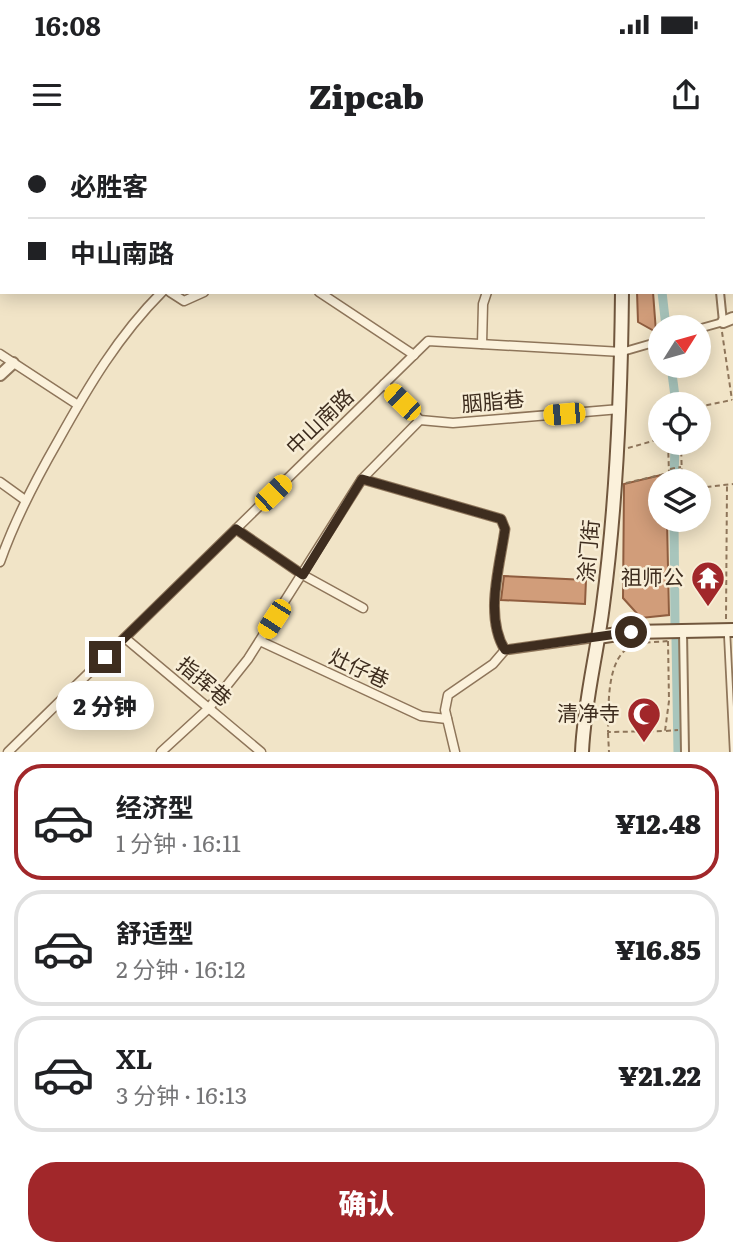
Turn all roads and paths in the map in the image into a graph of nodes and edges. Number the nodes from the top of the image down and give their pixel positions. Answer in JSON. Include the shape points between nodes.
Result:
{"nodes":[{"id":1,"x":160,"y":294,"type":"edge"},
{"id":2,"x":173,"y":294,"type":"edge"},
{"id":3,"x":200,"y":294,"type":"edge"},
{"id":4,"x":321,"y":294,"type":"edge"},
{"id":5,"x":486,"y":294,"type":"edge"},
{"id":6,"x":622,"y":294,"type":"edge"},
{"id":7,"x":721,"y":294,"type":"edge"},
{"id":8,"x":728,"y":320,"type":"edge"},
{"id":9,"x":711,"y":326,"type":"edge"},
{"id":10,"x":482,"y":344,"type":"junction"},
{"id":11,"x":648,"y":344,"type":"edge"},
{"id":12,"x":622,"y":352,"type":"junction"},
{"id":13,"x":0,"y":354,"type":"edge"},
{"id":14,"x":414,"y":355,"type":"junction"},
{"id":15,"x":13,"y":363,"type":"junction"},
{"id":16,"x":0,"y":375,"type":"edge"},
{"id":17,"x":384,"y":384,"type":"junction"},
{"id":18,"x":733,"y":400,"type":"edge"},
{"id":19,"x":711,"y":404,"type":"edge"},
{"id":20,"x":78,"y":405,"type":"junction"},
{"id":21,"x":620,"y":409,"type":"junction"},
{"id":22,"x":420,"y":420,"type":"junction"},
{"id":23,"x":648,"y":442,"type":"edge"},
{"id":24,"x":682,"y":455,"type":"edge"},
{"id":25,"x":626,"y":460,"type":"dead end"},
{"id":26,"x":682,"y":467,"type":"joint"},
{"id":27,"x":673,"y":469,"type":"edge"},
{"id":28,"x":625,"y":472,"type":"dead end"},
{"id":29,"x":648,"y":478,"type":"edge"},
{"id":30,"x":362,"y":479,"type":"junction"},
{"id":31,"x":0,"y":482,"type":"edge"},
{"id":32,"x":733,"y":484,"type":"edge"},
{"id":33,"x":727,"y":485,"type":"junction"},
{"id":34,"x":711,"y":487,"type":"edge"},
{"id":35,"x":25,"y":500,"type":"junction"},
{"id":36,"x":236,"y":529,"type":"junction"},
{"id":37,"x":0,"y":562,"type":"edge"},
{"id":38,"x":303,"y":575,"type":"junction"},
{"id":39,"x":363,"y":608,"type":"dead end"},
{"id":40,"x":730,"y":631,"type":"edge"},
{"id":41,"x":683,"y":632,"type":"junction"},
{"id":42,"x":598,"y":637,"type":"junction"},
{"id":43,"x":125,"y":638,"type":"junction"},
{"id":44,"x":260,"y":641,"type":"junction"},
{"id":45,"x":505,"y":650,"type":"junction"},
{"id":46,"x":209,"y":708,"type":"junction"},
{"id":47,"x":447,"y":719,"type":"junction"},
{"id":48,"x":685,"y":730,"type":"junction"},
{"id":49,"x":665,"y":731,"type":"junction"},
{"id":50,"x":608,"y":732,"type":"junction"},
{"id":51,"x":8,"y":752,"type":"edge"},
{"id":52,"x":161,"y":752,"type":"edge"},
{"id":53,"x":261,"y":752,"type":"edge"},
{"id":54,"x":456,"y":752,"type":"edge"},
{"id":55,"x":582,"y":752,"type":"edge"},
{"id":56,"x":609,"y":752,"type":"edge"},
{"id":57,"x":685,"y":752,"type":"edge"},
{"id":58,"x":733,"y":752,"type":"edge"}],
"edges":[{"from":1,"to":20,"type":"street","via":[[105,359]]},
{"from":2,"to":3,"type":"street","via":[[184,301]]},
{"from":4,"to":14,"type":"street"},
{"from":5,"to":10,"type":"street"},
{"from":6,"to":12,"type":"main road","name":"涂门街"},
{"from":7,"to":8,"type":"street"},
{"from":8,"to":9,"type":"street"},
{"from":8,"to":18,"type":"path","via":[[722,335]]},
{"from":10,"to":12,"type":"street","name":"中山南路"},
{"from":10,"to":14,"type":"street","name":"中山南路","via":[[428,341]]},
{"from":11,"to":12,"type":"street"},
{"from":12,"to":21,"type":"main road","name":"涂门街"},
{"from":13,"to":15,"type":"street"},
{"from":14,"to":17,"type":"street","name":"中山南路"},
{"from":15,"to":16,"type":"street"},
{"from":15,"to":20,"type":"street"},
{"from":17,"to":22,"type":"street"},
{"from":17,"to":36,"type":"street","name":"中山南路"},
{"from":18,"to":19,"type":"path"},
{"from":20,"to":35,"type":"street"},
{"from":21,"to":22,"type":"street","name":"胭脂巷","via":[[453,423]]},
{"from":21,"to":42,"type":"main road","name":"涂门街"},
{"from":22,"to":30,"type":"street"},
{"from":23,"to":25,"type":"path","via":[[628,447]]},
{"from":24,"to":26,"type":"path"},
{"from":26,"to":27,"type":"path"},
{"from":28,"to":29,"type":"path","via":[[624,484]]},
{"from":30,"to":38,"type":"street"},
{"from":30,"to":45,"type":"street","via":[[501,519],[505,529],[495,600],[497,637]]},
{"from":31,"to":35,"type":"street"},
{"from":32,"to":33,"type":"path"},
{"from":33,"to":34,"type":"path"},
{"from":33,"to":40,"type":"path"},
{"from":35,"to":37,"type":"street"},
{"from":36,"to":38,"type":"street"},
{"from":36,"to":43,"type":"street","name":"中山南路"},
{"from":38,"to":39,"type":"street"},
{"from":38,"to":44,"type":"street"},
{"from":40,"to":41,"type":"main road"},
{"from":40,"to":58,"type":"lane"},
{"from":41,"to":42,"type":"main road"},
{"from":41,"to":48,"type":"street"},
{"from":42,"to":45,"type":"street"},
{"from":42,"to":55,"type":"main road","name":"涂门街"},
{"from":43,"to":46,"type":"street","name":"指挥巷"},
{"from":43,"to":51,"type":"street","name":"中山南路"},
{"from":44,"to":46,"type":"street"},
{"from":44,"to":47,"type":"street","name":"灶仔巷","via":[[421,716]]},
{"from":45,"to":47,"type":"street","via":[[493,664],[448,695]]},
{"from":46,"to":52,"type":"street"},
{"from":46,"to":53,"type":"street","name":"指挥巷"},
{"from":47,"to":54,"type":"street"},
{"from":48,"to":49,"type":"path"},
{"from":48,"to":57,"type":"street"},
{"from":49,"to":50,"type":"path"},
{"from":49,"to":50,"type":"path","via":[[668,640],[632,646],[622,656],[610,677]]},
{"from":50,"to":56,"type":"path"}]}
